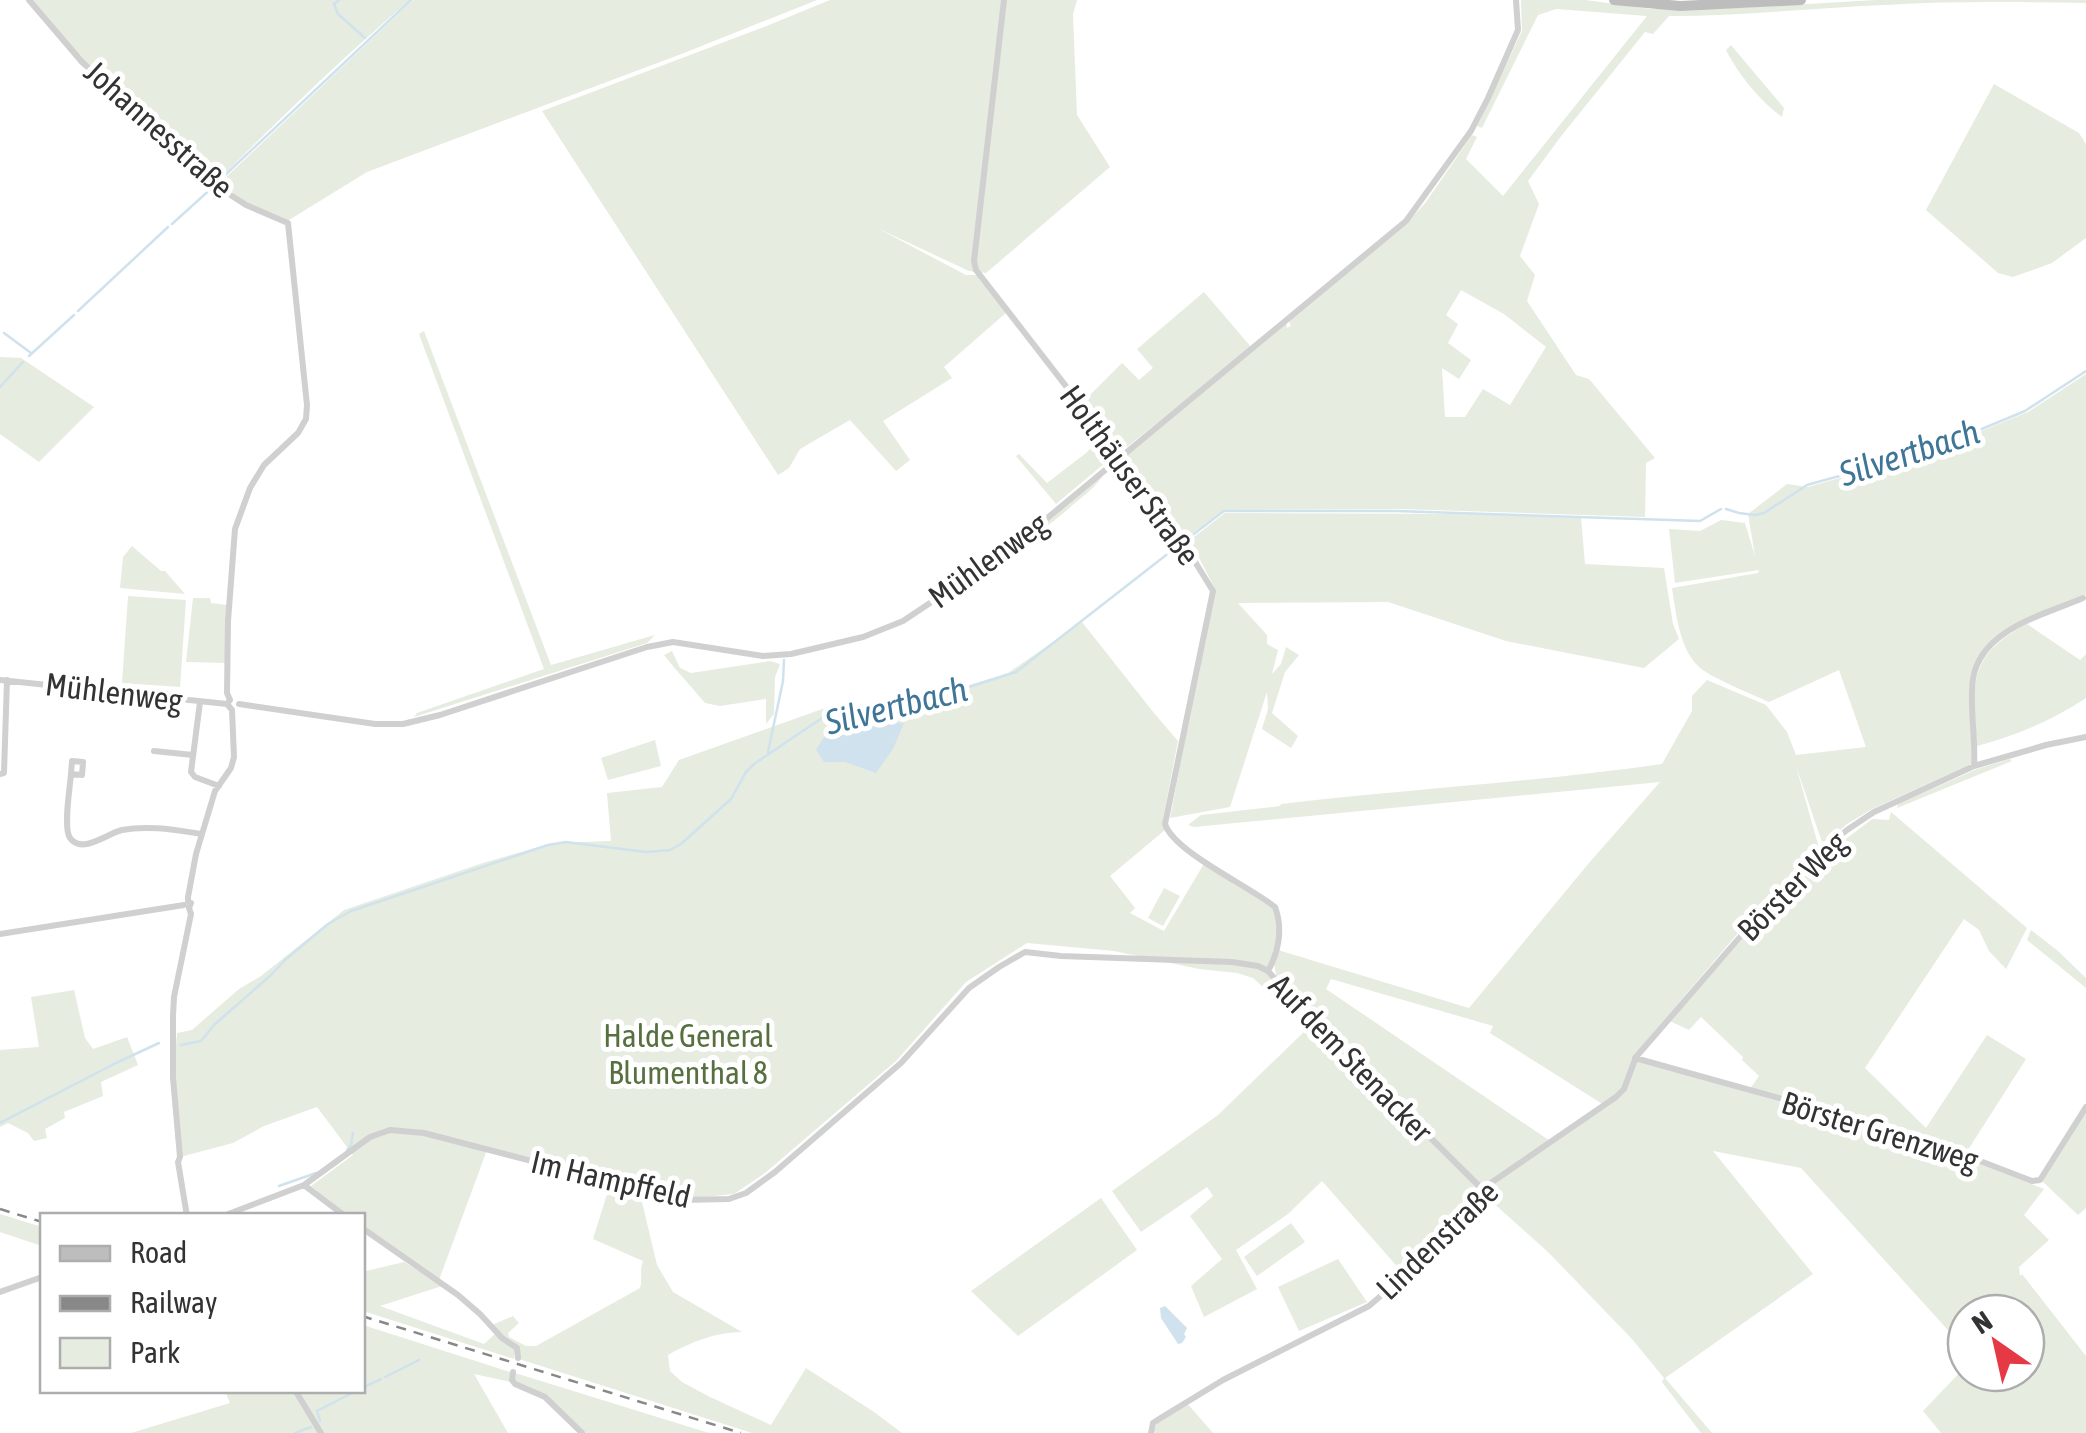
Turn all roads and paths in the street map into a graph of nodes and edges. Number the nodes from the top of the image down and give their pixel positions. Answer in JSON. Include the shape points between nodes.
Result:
{"nodes":[{"id":1,"x":29,"y":0,"type":"edge"},
{"id":2,"x":1004,"y":0,"type":"edge"},
{"id":3,"x":1516,"y":0,"type":"edge"},
{"id":4,"x":1614,"y":0,"type":"edge"},
{"id":5,"x":1800,"y":0,"type":"edge"},
{"id":6,"x":1121,"y":455,"type":"junction"},
{"id":7,"x":2082,"y":598,"type":"dead end"},
{"id":8,"x":4,"y":680,"type":"edge"},
{"id":9,"x":200,"y":702,"type":"junction"},
{"id":10,"x":232,"y":704,"type":"junction"},
{"id":11,"x":2086,"y":737,"type":"edge"},
{"id":12,"x":154,"y":750,"type":"dead end"},
{"id":13,"x":193,"y":755,"type":"junction"},
{"id":14,"x":1974,"y":766,"type":"junction"},
{"id":15,"x":0,"y":774,"type":"edge"},
{"id":16,"x":71,"y":774,"type":"dead end"},
{"id":17,"x":219,"y":786,"type":"junction"},
{"id":18,"x":202,"y":834,"type":"junction"},
{"id":19,"x":187,"y":904,"type":"junction"},
{"id":20,"x":0,"y":934,"type":"edge"},
{"id":21,"x":1025,"y":952,"type":"joint"},
{"id":22,"x":1268,"y":971,"type":"junction"},
{"id":23,"x":1646,"y":1046,"type":"joint"},
{"id":24,"x":1636,"y":1058,"type":"junction"},
{"id":25,"x":2086,"y":1107,"type":"edge"},
{"id":26,"x":304,"y":1184,"type":"junction"},
{"id":27,"x":1482,"y":1189,"type":"junction"},
{"id":28,"x":186,"y":1213,"type":"edge"},
{"id":29,"x":231,"y":1213,"type":"edge"},
{"id":30,"x":341,"y":1213,"type":"edge"},
{"id":31,"x":365,"y":1230,"type":"edge"},
{"id":32,"x":40,"y":1278,"type":"edge"},
{"id":33,"x":0,"y":1292,"type":"edge"},
{"id":34,"x":518,"y":1358,"type":"dead end"},
{"id":35,"x":513,"y":1372,"type":"dead end"},
{"id":36,"x":297,"y":1393,"type":"edge"},
{"id":37,"x":322,"y":1433,"type":"edge"},
{"id":38,"x":582,"y":1433,"type":"edge"},
{"id":39,"x":1151,"y":1433,"type":"edge"}],
"edges":[{"from":1,"to":10,"type":"street","name":"Johannesstraße","via":[[81,62],[229,194],[288,223],[306,419],[264,465],[235,529],[228,621]]},
{"from":2,"to":6,"type":"street","name":"Holthäuser Straße","via":[[976,270]]},
{"from":3,"to":6,"type":"street","name":"Mühlenweg","via":[[1518,30],[1488,98],[1406,220]]},
{"from":4,"to":5,"type":"main road","via":[[1680,6]]},
{"from":6,"to":10,"type":"street","name":"Mühlenweg","via":[[1005,553],[903,622],[863,637],[763,656],[673,642],[403,724]]},
{"from":6,"to":22,"type":"street","name":"Holthäuser Straße","via":[[1213,591],[1165,824],[1188,850],[1275,907],[1280,928]]},
{"from":7,"to":14,"type":"street","via":[[2004,633],[1978,662]]},
{"from":8,"to":9,"type":"street","name":"Mühlenweg"},
{"from":8,"to":15,"type":"street"},
{"from":9,"to":10,"type":"street","name":"Mühlenweg"},
{"from":9,"to":13,"type":"street"},
{"from":10,"to":17,"type":"street","name":"Johannesstraße","via":[[234,757]]},
{"from":11,"to":14,"type":"street","name":"Börster Weg"},
{"from":12,"to":13,"type":"street"},
{"from":13,"to":17,"type":"street","via":[[194,775]]},
{"from":14,"to":23,"type":"street","name":"Börster Weg","via":[[1874,812],[1822,850]]},
{"from":16,"to":18,"type":"street","via":[[68,829],[79,844],[120,830]]},
{"from":17,"to":18,"type":"street","name":"Johannesstraße"},
{"from":18,"to":19,"type":"street","name":"Johannesstraße"},
{"from":19,"to":20,"type":"street"},
{"from":19,"to":28,"type":"street","name":"Johannesstraße","via":[[191,914],[173,1027]]},
{"from":21,"to":22,"type":"street","name":"Auf dem Stenacker","via":[[1232,962]]},
{"from":21,"to":26,"type":"street","name":"Im Hampffeld","via":[[969,988],[902,1063],[775,1172],[729,1200],[682,1200],[424,1133],[390,1130]]},
{"from":22,"to":27,"type":"street","name":"Auf dem Stenacker"},
{"from":23,"to":24,"type":"street","name":"Lindenstraße"},
{"from":24,"to":25,"type":"street","name":"Börster Grenzweg","via":[[1871,1124],[2032,1180],[2040,1180]]},
{"from":24,"to":27,"type":"street","name":"Lindenstraße","via":[[1616,1097]]},
{"from":26,"to":29,"type":"street","name":"Im Hampffeld"},
{"from":26,"to":30,"type":"street"},
{"from":27,"to":39,"type":"street","name":"Lindenstraße","via":[[1369,1306],[1224,1380],[1153,1423]]},
{"from":31,"to":34,"type":"street","via":[[471,1305],[517,1348]]},
{"from":32,"to":33,"type":"street"},
{"from":35,"to":38,"type":"street","via":[[515,1384],[545,1396]]},
{"from":36,"to":37,"type":"street"}]}
